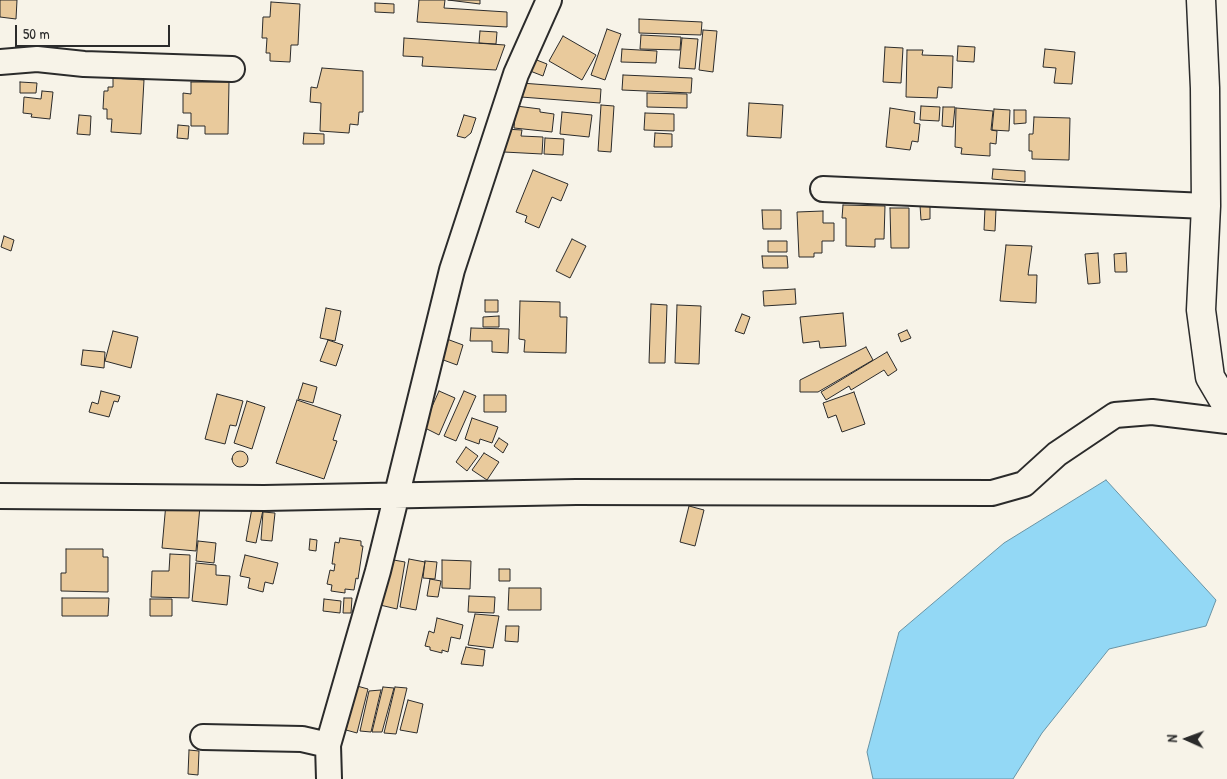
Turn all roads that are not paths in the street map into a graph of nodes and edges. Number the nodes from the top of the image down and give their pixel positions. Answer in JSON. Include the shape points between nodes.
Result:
{"nodes":[{"id":1,"x":550,"y":0,"type":"edge"},
{"id":2,"x":1201,"y":0,"type":"edge"},
{"id":3,"x":0,"y":62,"type":"edge"},
{"id":4,"x":232,"y":69,"type":"dead end"},
{"id":5,"x":823,"y":190,"type":"dead end"},
{"id":6,"x":1206,"y":206,"type":"junction"},
{"id":7,"x":1227,"y":406,"type":"edge"},
{"id":8,"x":1227,"y":421,"type":"edge"},
{"id":9,"x":0,"y":496,"type":"edge"},
{"id":10,"x":396,"y":496,"type":"junction"},
{"id":11,"x":203,"y":737,"type":"dead end"},
{"id":12,"x":328,"y":745,"type":"junction"},
{"id":13,"x":329,"y":779,"type":"edge"}],
"edges":[{"from":1,"to":10,"type":"street","via":[[516,74],[452,270]]},
{"from":2,"to":6,"type":"street"},
{"from":3,"to":4,"type":"street","via":[[37,60]]},
{"from":5,"to":6,"type":"street"},
{"from":6,"to":7,"type":"street","via":[[1201,310],[1210,377]]},
{"from":8,"to":10,"type":"street","via":[[1152,412],[1115,415],[1057,454],[1024,484],[992,493],[576,492]]},
{"from":9,"to":10,"type":"street"},
{"from":10,"to":12,"type":"street","via":[[378,572]]},
{"from":11,"to":12,"type":"street","via":[[302,739]]},
{"from":12,"to":13,"type":"street"}]}
